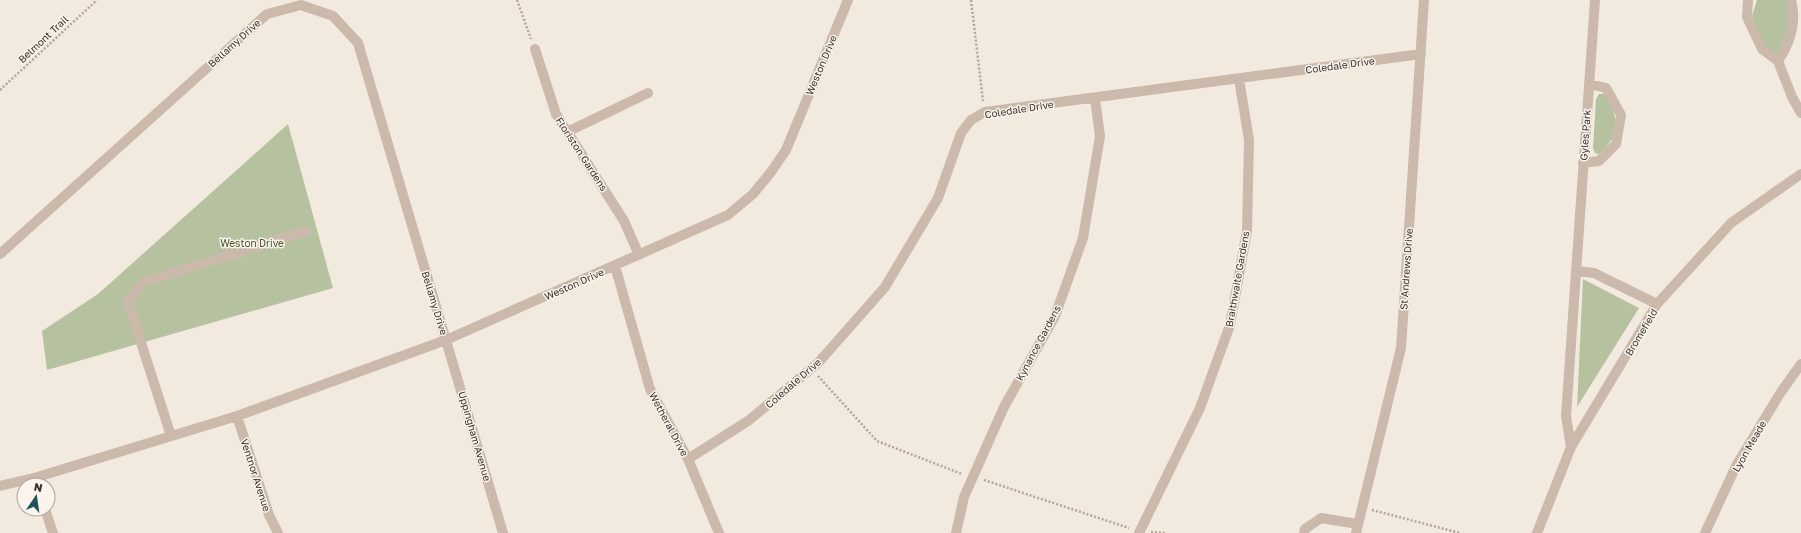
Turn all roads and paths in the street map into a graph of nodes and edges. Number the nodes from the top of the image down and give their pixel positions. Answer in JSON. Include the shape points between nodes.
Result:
{"nodes":[{"id":1,"x":97,"y":0,"type":"edge"},
{"id":2,"x":517,"y":0,"type":"edge"},
{"id":3,"x":848,"y":0,"type":"edge"},
{"id":4,"x":971,"y":0,"type":"edge"},
{"id":5,"x":1424,"y":0,"type":"edge"},
{"id":6,"x":1595,"y":0,"type":"edge"},
{"id":7,"x":1748,"y":0,"type":"edge"},
{"id":8,"x":1791,"y":0,"type":"edge"},
{"id":9,"x":535,"y":49,"type":"joint"},
{"id":10,"x":1421,"y":54,"type":"junction"},
{"id":11,"x":1778,"y":61,"type":"junction"},
{"id":12,"x":1239,"y":79,"type":"junction"},
{"id":13,"x":1589,"y":84,"type":"junction"},
{"id":14,"x":0,"y":90,"type":"edge"},
{"id":15,"x":648,"y":93,"type":"dead end"},
{"id":16,"x":1095,"y":99,"type":"junction"},
{"id":17,"x":985,"y":112,"type":"junction"},
{"id":18,"x":1801,"y":113,"type":"edge"},
{"id":19,"x":567,"y":132,"type":"junction"},
{"id":20,"x":1583,"y":163,"type":"junction"},
{"id":21,"x":1801,"y":174,"type":"edge"},
{"id":22,"x":307,"y":231,"type":"dead end"},
{"id":23,"x":0,"y":254,"type":"edge"},
{"id":24,"x":639,"y":255,"type":"junction"},
{"id":25,"x":615,"y":266,"type":"junction"},
{"id":26,"x":1577,"y":271,"type":"junction"},
{"id":27,"x":1657,"y":304,"type":"junction"},
{"id":28,"x":446,"y":340,"type":"junction"},
{"id":29,"x":1801,"y":364,"type":"edge"},
{"id":30,"x":237,"y":416,"type":"junction"},
{"id":31,"x":171,"y":436,"type":"junction"},
{"id":32,"x":1571,"y":447,"type":"junction"},
{"id":33,"x":688,"y":459,"type":"junction"},
{"id":34,"x":50,"y":477,"type":"edge"},
{"id":35,"x":16,"y":484,"type":"edge"},
{"id":36,"x":0,"y":486,"type":"edge"},
{"id":37,"x":1362,"y":508,"type":"junction"},
{"id":38,"x":48,"y":517,"type":"edge"},
{"id":39,"x":1357,"y":528,"type":"edge"},
{"id":40,"x":53,"y":533,"type":"edge"},
{"id":41,"x":278,"y":533,"type":"edge"},
{"id":42,"x":503,"y":533,"type":"edge"},
{"id":43,"x":719,"y":533,"type":"edge"},
{"id":44,"x":956,"y":533,"type":"edge"},
{"id":45,"x":1139,"y":533,"type":"edge"},
{"id":46,"x":1304,"y":533,"type":"edge"},
{"id":47,"x":1460,"y":533,"type":"edge"},
{"id":48,"x":1537,"y":533,"type":"edge"},
{"id":49,"x":1705,"y":533,"type":"edge"}],
"edges":[{"from":1,"to":14,"type":"path","name":"Belmont Trail"},
{"from":2,"to":9,"type":"path"},
{"from":3,"to":24,"type":"street","name":"Weston Drive","via":[[786,150],[771,172],[752,194],[728,214]]},
{"from":4,"to":17,"type":"path"},
{"from":5,"to":10,"type":"street","name":"St Andrews Drive"},
{"from":6,"to":13,"type":"street","name":"Gyles Park"},
{"from":7,"to":11,"type":"street","via":[[1747,17],[1762,49]]},
{"from":8,"to":11,"type":"street","via":[[1792,31],[1788,46]]},
{"from":9,"to":19,"type":"street","name":"Floriston Gardens","via":[[556,114]]},
{"from":10,"to":12,"type":"street","name":"Coledale Drive"},
{"from":10,"to":37,"type":"street","name":"St Andrews Drive","via":[[1400,348]]},
{"from":11,"to":18,"type":"street"},
{"from":12,"to":16,"type":"street","name":"Coledale Drive"},
{"from":12,"to":45,"type":"street","name":"Braithwaite Gardens","via":[[1249,140],[1246,231],[1230,325],[1200,408]]},
{"from":13,"to":20,"type":"street","name":"Gyles Park"},
{"from":13,"to":20,"type":"street","via":[[1606,88],[1621,115],[1616,144],[1599,161]]},
{"from":15,"to":19,"type":"street"},
{"from":16,"to":17,"type":"street","name":"Coledale Drive"},
{"from":16,"to":44,"type":"street","name":"Kynance Gardens","via":[[1100,136],[1084,238],[1055,316],[1004,407],[964,497]]},
{"from":17,"to":33,"type":"street","name":"Coledale Drive","via":[[971,120],[961,133],[938,198],[885,287],[818,363],[748,421]]},
{"from":19,"to":24,"type":"street","name":"Floriston Gardens","via":[[624,221]]},
{"from":20,"to":26,"type":"street","name":"Gyles Park"},
{"from":21,"to":27,"type":"street","name":"Bromefield","via":[[1731,223]]},
{"from":22,"to":31,"type":"street","via":[[144,282],[128,302]]},
{"from":23,"to":28,"type":"street","name":"Bellamy Drive","via":[[266,14],[301,5],[334,16],[358,43]]},
{"from":24,"to":25,"type":"street","name":"Weston Drive"},
{"from":25,"to":28,"type":"street","name":"Weston Drive"},
{"from":25,"to":33,"type":"street","name":"Wetheral Drive","via":[[650,389]]},
{"from":26,"to":27,"type":"street","via":[[1594,273]]},
{"from":26,"to":32,"type":"street","name":"Gyles Park","via":[[1566,416]]},
{"from":27,"to":32,"type":"street","name":"Bromefield"},
{"from":28,"to":30,"type":"street","name":"Weston Drive"},
{"from":28,"to":42,"type":"street","name":"Uppingham Avenue"},
{"from":29,"to":49,"type":"street","name":"Lyon Meade","via":[[1737,464]]},
{"from":30,"to":31,"type":"street","name":"Weston Drive"},
{"from":30,"to":41,"type":"street","name":"Ventnor Avenue","via":[[269,515]]},
{"from":31,"to":34,"type":"street","name":"Weston Drive"},
{"from":32,"to":48,"type":"street","name":"Bromefield"},
{"from":33,"to":43,"type":"street","name":"Wetheral Drive"},
{"from":35,"to":36,"type":"street","name":"Weston Drive"},
{"from":37,"to":39,"type":"street","name":"St Andrews Drive"},
{"from":37,"to":47,"type":"path"},
{"from":38,"to":40,"type":"street"},
{"from":39,"to":46,"type":"street","via":[[1321,518],[1305,529]]}]}
